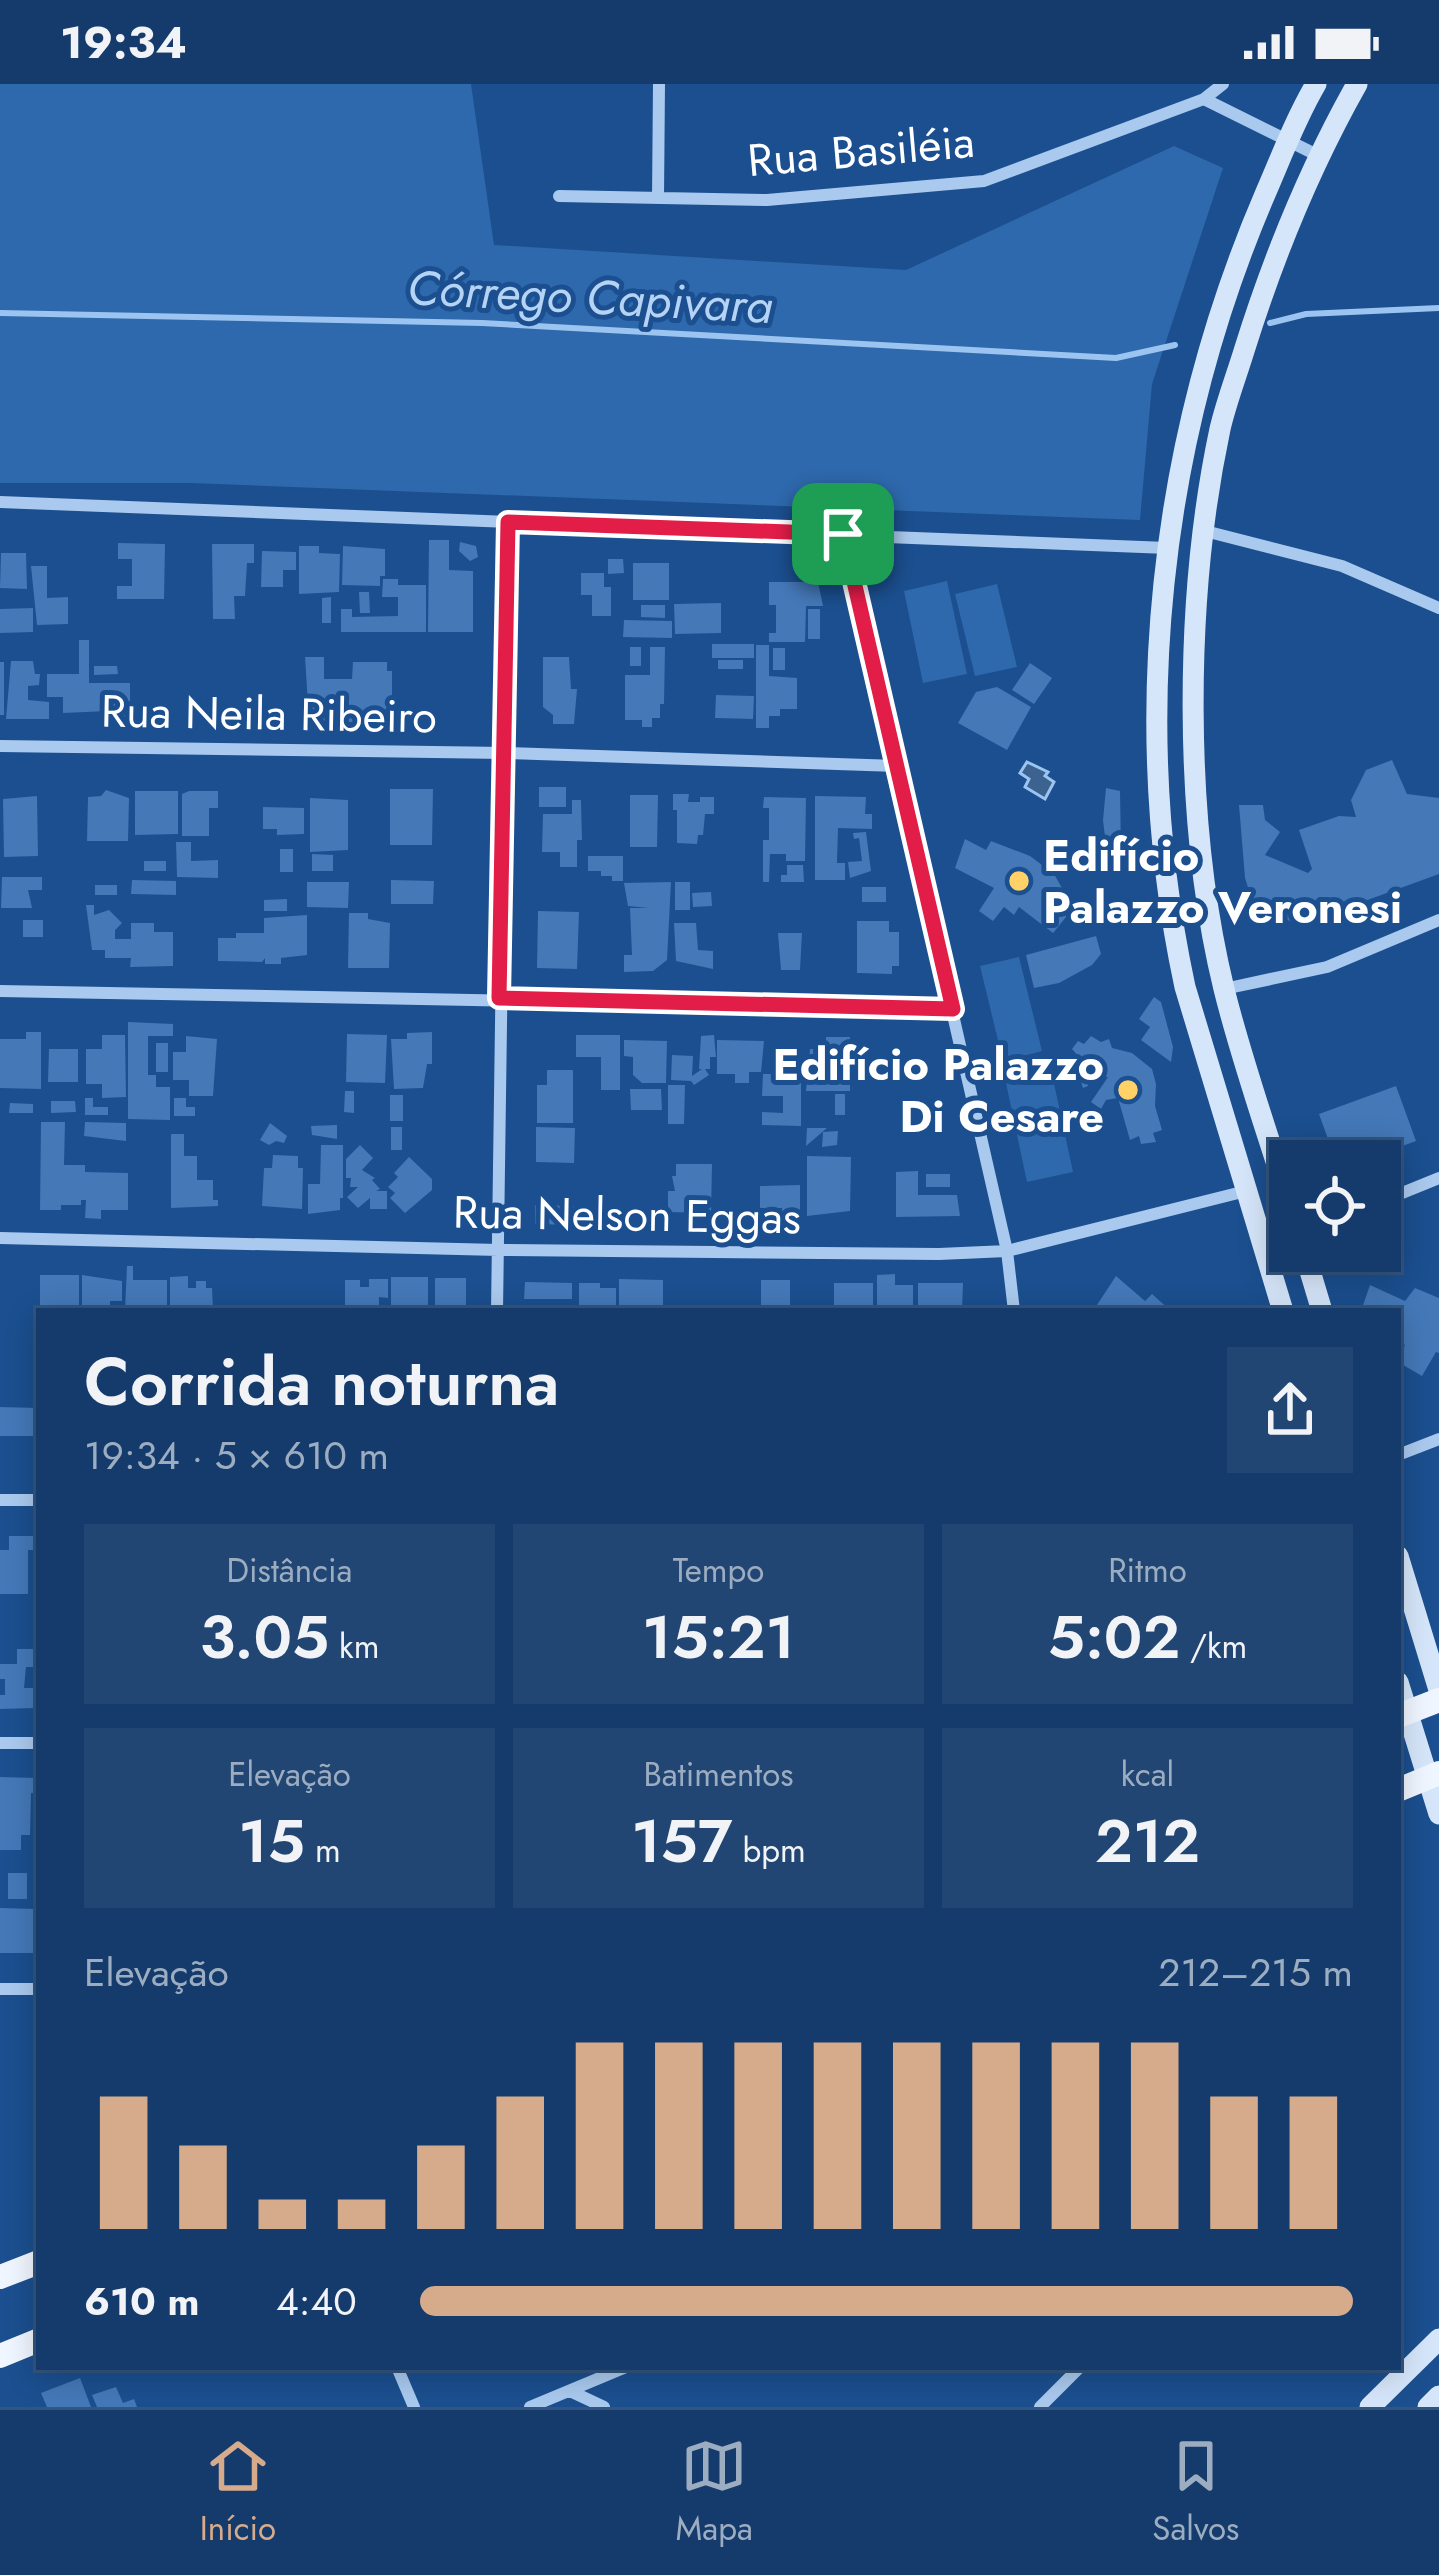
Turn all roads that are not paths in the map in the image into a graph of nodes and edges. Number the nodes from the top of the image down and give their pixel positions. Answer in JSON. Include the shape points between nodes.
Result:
{"nodes":[{"id":1,"x":658,"y":84,"type":"edge"},
{"id":2,"x":1223,"y":84,"type":"edge"},
{"id":3,"x":1316,"y":84,"type":"edge"},
{"id":4,"x":1357,"y":84,"type":"edge"},
{"id":5,"x":1204,"y":99,"type":"junction"},
{"id":6,"x":1287,"y":143,"type":"junction"},
{"id":7,"x":1316,"y":155,"type":"junction"},
{"id":8,"x":559,"y":196,"type":"dead end"},
{"id":9,"x":658,"y":198,"type":"junction"},
{"id":10,"x":0,"y":502,"type":"edge"},
{"id":11,"x":508,"y":522,"type":"junction"},
{"id":12,"x":1205,"y":531,"type":"junction"},
{"id":13,"x":843,"y":534,"type":"junction"},
{"id":14,"x":1167,"y":548,"type":"junction"},
{"id":15,"x":1439,"y":608,"type":"edge"},
{"id":16,"x":0,"y":746,"type":"edge"},
{"id":17,"x":505,"y":753,"type":"junction"},
{"id":18,"x":897,"y":766,"type":"junction"},
{"id":19,"x":1439,"y":920,"type":"edge"},
{"id":20,"x":1224,"y":989,"type":"junction"},
{"id":21,"x":0,"y":991,"type":"edge"},
{"id":22,"x":499,"y":998,"type":"junction"},
{"id":23,"x":953,"y":1009,"type":"junction"},
{"id":24,"x":1270,"y":1140,"type":"edge"},
{"id":25,"x":1439,"y":1178,"type":"edge"},
{"id":26,"x":1246,"y":1191,"type":"junction"},
{"id":27,"x":1401,"y":1193,"type":"edge"},
{"id":28,"x":0,"y":1238,"type":"edge"},
{"id":29,"x":1269,"y":1245,"type":"edge"},
{"id":30,"x":1263,"y":1247,"type":"junction"},
{"id":31,"x":499,"y":1250,"type":"junction"},
{"id":32,"x":1007,"y":1251,"type":"junction"},
{"id":33,"x":1310,"y":1272,"type":"edge"},
{"id":34,"x":497,"y":1308,"type":"edge"},
{"id":35,"x":1014,"y":1308,"type":"edge"},
{"id":36,"x":1282,"y":1308,"type":"edge"},
{"id":37,"x":1321,"y":1308,"type":"edge"},
{"id":38,"x":1439,"y":1438,"type":"edge"},
{"id":39,"x":1401,"y":1454,"type":"edge"},
{"id":40,"x":0,"y":1500,"type":"edge"},
{"id":41,"x":36,"y":1500,"type":"edge"},
{"id":42,"x":1401,"y":1566,"type":"edge"},
{"id":43,"x":1439,"y":1690,"type":"edge"},
{"id":44,"x":1439,"y":1700,"type":"edge"},
{"id":45,"x":1403,"y":1714,"type":"edge"},
{"id":46,"x":0,"y":1743,"type":"edge"},
{"id":47,"x":36,"y":1743,"type":"edge"},
{"id":48,"x":1434,"y":1776,"type":"edge"},
{"id":49,"x":1401,"y":1789,"type":"edge"},
{"id":50,"x":1439,"y":1814,"type":"edge"},
{"id":51,"x":0,"y":1989,"type":"edge"},
{"id":52,"x":36,"y":1989,"type":"edge"},
{"id":53,"x":36,"y":2263,"type":"edge"},
{"id":54,"x":0,"y":2277,"type":"edge"},
{"id":55,"x":1439,"y":2339,"type":"edge"},
{"id":56,"x":36,"y":2341,"type":"edge"},
{"id":57,"x":0,"y":2356,"type":"edge"},
{"id":58,"x":399,"y":2370,"type":"edge"},
{"id":59,"x":619,"y":2370,"type":"edge"},
{"id":60,"x":1077,"y":2370,"type":"edge"},
{"id":61,"x":570,"y":2391,"type":"junction"},
{"id":62,"x":1439,"y":2396,"type":"edge"},
{"id":63,"x":414,"y":2407,"type":"edge"},
{"id":64,"x":530,"y":2407,"type":"edge"},
{"id":65,"x":604,"y":2407,"type":"edge"},
{"id":66,"x":1040,"y":2407,"type":"edge"},
{"id":67,"x":1370,"y":2407,"type":"edge"},
{"id":68,"x":1428,"y":2407,"type":"edge"}],
"edges":[{"from":1,"to":9,"type":"street"},
{"from":2,"to":5,"type":"street","name":"Rua Basiléia"},
{"from":3,"to":6,"type":"street"},
{"from":4,"to":7,"type":"street"},
{"from":5,"to":6,"type":"street"},
{"from":5,"to":9,"type":"street","name":"Rua Basiléia","via":[[984,181],[767,200]]},
{"from":6,"to":7,"type":"street"},
{"from":6,"to":14,"type":"street","via":[[1218,319]]},
{"from":7,"to":12,"type":"street","via":[[1220,428]]},
{"from":8,"to":9,"type":"street","name":"Rua Basiléia"},
{"from":10,"to":11,"type":"street"},
{"from":11,"to":13,"type":"street"},
{"from":11,"to":17,"type":"street"},
{"from":12,"to":15,"type":"street","via":[[1342,566]]},
{"from":12,"to":20,"type":"street","via":[[1194,713],[1199,816]]},
{"from":13,"to":14,"type":"street"},
{"from":13,"to":18,"type":"street"},
{"from":14,"to":26,"type":"street","via":[[1156,711],[1170,896],[1185,987]]},
{"from":16,"to":17,"type":"street","name":"Rua Neila Ribeiro"},
{"from":17,"to":18,"type":"street","name":"Rua Neila Ribeiro"},
{"from":17,"to":22,"type":"street"},
{"from":18,"to":23,"type":"street"},
{"from":19,"to":20,"type":"street","via":[[1327,967]]},
{"from":20,"to":24,"type":"street"},
{"from":21,"to":22,"type":"street"},
{"from":22,"to":23,"type":"street"},
{"from":22,"to":31,"type":"street"},
{"from":23,"to":32,"type":"street"},
{"from":25,"to":27,"type":"street"},
{"from":26,"to":30,"type":"street"},
{"from":26,"to":32,"type":"street","name":"Rua Nelson Eggas"},
{"from":28,"to":31,"type":"street","name":"Rua Nelson Eggas"},
{"from":29,"to":30,"type":"street"},
{"from":30,"to":36,"type":"street"},
{"from":31,"to":32,"type":"street","name":"Rua Nelson Eggas"},
{"from":31,"to":34,"type":"street"},
{"from":32,"to":35,"type":"street"},
{"from":33,"to":37,"type":"street"},
{"from":38,"to":39,"type":"street"},
{"from":40,"to":41,"type":"street"},
{"from":42,"to":43,"type":"street"},
{"from":44,"to":45,"type":"main road"},
{"from":45,"to":48,"type":"street"},
{"from":46,"to":47,"type":"street"},
{"from":48,"to":49,"type":"main road"},
{"from":48,"to":50,"type":"street"},
{"from":51,"to":52,"type":"street"},
{"from":53,"to":54,"type":"main road"},
{"from":55,"to":67,"type":"street"},
{"from":56,"to":57,"type":"main road"},
{"from":58,"to":63,"type":"street"},
{"from":59,"to":61,"type":"street"},
{"from":60,"to":66,"type":"street"},
{"from":61,"to":64,"type":"street"},
{"from":61,"to":65,"type":"street"},
{"from":62,"to":68,"type":"street"}]}
